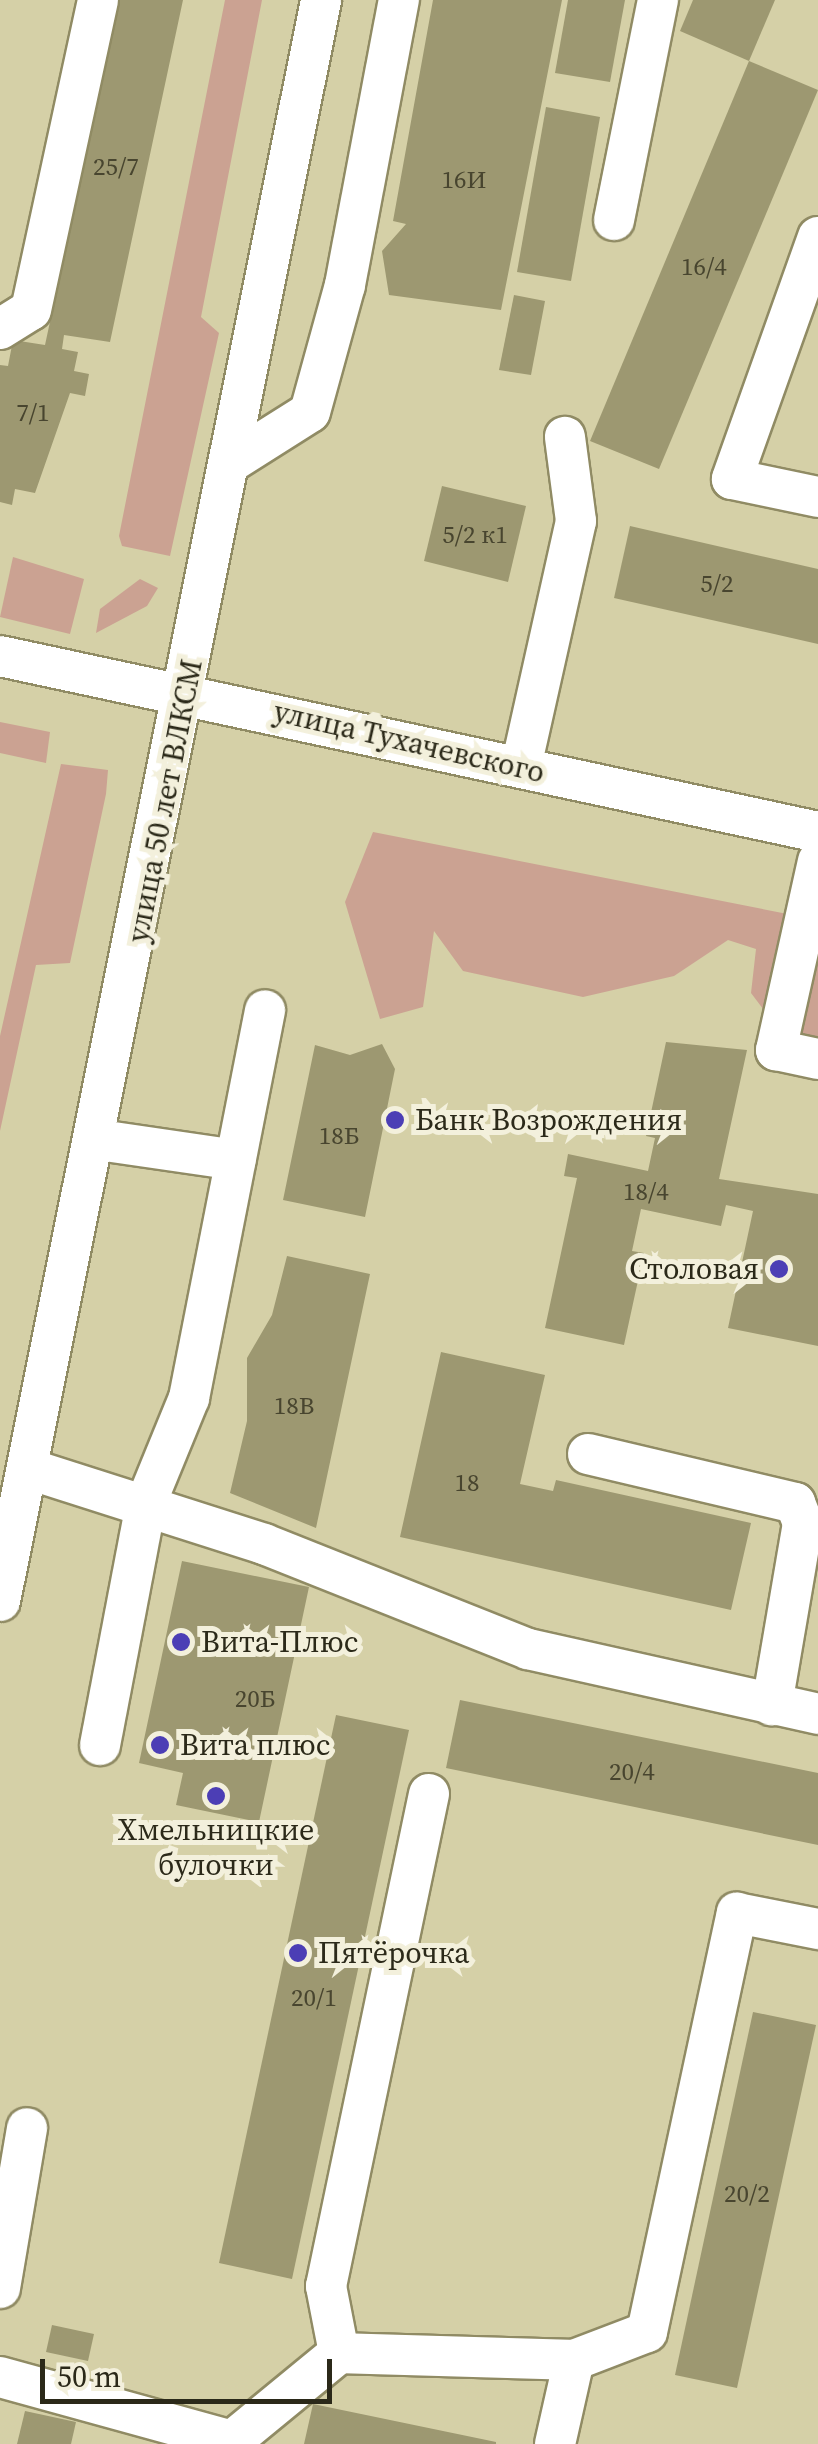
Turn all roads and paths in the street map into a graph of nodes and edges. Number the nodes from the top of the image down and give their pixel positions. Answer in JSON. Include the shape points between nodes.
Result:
{"nodes":[{"id":1,"x":98,"y":0,"type":"edge"},
{"id":2,"x":320,"y":0,"type":"edge"},
{"id":3,"x":399,"y":0,"type":"edge"},
{"id":4,"x":658,"y":0,"type":"edge"},
{"id":5,"x":614,"y":220,"type":"dead end"},
{"id":6,"x":818,"y":238,"type":"edge"},
{"id":7,"x":0,"y":329,"type":"edge"},
{"id":8,"x":565,"y":437,"type":"dead end"},
{"id":9,"x":231,"y":462,"type":"junction"},
{"id":10,"x":818,"y":497,"type":"edge"},
{"id":11,"x":0,"y":656,"type":"edge"},
{"id":12,"x":186,"y":693,"type":"junction"},
{"id":13,"x":522,"y":767,"type":"junction"},
{"id":14,"x":818,"y":832,"type":"edge"},
{"id":15,"x":818,"y":861,"type":"edge"},
{"id":16,"x":265,"y":1010,"type":"dead end"},
{"id":17,"x":818,"y":1059,"type":"edge"},
{"id":18,"x":99,"y":1140,"type":"junction"},
{"id":19,"x":236,"y":1160,"type":"junction"},
{"id":20,"x":588,"y":1454,"type":"dead end"},
{"id":21,"x":29,"y":1469,"type":"junction"},
{"id":22,"x":146,"y":1503,"type":"junction"},
{"id":23,"x":0,"y":1601,"type":"edge"},
{"id":24,"x":772,"y":1705,"type":"junction"},
{"id":25,"x":818,"y":1714,"type":"edge"},
{"id":26,"x":100,"y":1745,"type":"dead end"},
{"id":27,"x":429,"y":1794,"type":"dead end"},
{"id":28,"x":818,"y":1929,"type":"edge"},
{"id":29,"x":28,"y":2128,"type":"dead end"},
{"id":30,"x":0,"y":2288,"type":"edge"},
{"id":31,"x":339,"y":2353,"type":"junction"},
{"id":32,"x":574,"y":2360,"type":"junction"},
{"id":33,"x":0,"y":2377,"type":"edge"},
{"id":34,"x":233,"y":2442,"type":"edge"},
{"id":35,"x":555,"y":2444,"type":"edge"}],
"edges":[{"from":1,"to":7,"type":"street","via":[[31,310]]},
{"from":2,"to":9,"type":"street","name":"улица 50 лет ВЛКСМ"},
{"from":3,"to":9,"type":"street","via":[[346,285],[310,412]]},
{"from":4,"to":5,"type":"street"},
{"from":6,"to":10,"type":"street","via":[[732,478]]},
{"from":8,"to":13,"type":"street","via":[[576,521]]},
{"from":9,"to":12,"type":"street","name":"улица 50 лет ВЛКСМ"},
{"from":11,"to":12,"type":"street","name":"улица Тухачевского"},
{"from":12,"to":13,"type":"street","name":"улица Тухачевского"},
{"from":12,"to":18,"type":"street","name":"улица 50 лет ВЛКСМ"},
{"from":13,"to":14,"type":"street","name":"улица Тухачевского"},
{"from":15,"to":17,"type":"street","via":[[776,1050]]},
{"from":16,"to":19,"type":"street"},
{"from":18,"to":19,"type":"street"},
{"from":18,"to":21,"type":"street","name":"улица 50 лет ВЛКСМ"},
{"from":19,"to":22,"type":"street","via":[[190,1398]]},
{"from":20,"to":24,"type":"street","via":[[796,1502],[803,1523]]},
{"from":21,"to":22,"type":"street"},
{"from":21,"to":23,"type":"street","name":"улица 50 лет ВЛКСМ"},
{"from":22,"to":24,"type":"street","via":[[528,1649]]},
{"from":22,"to":26,"type":"street"},
{"from":24,"to":25,"type":"street"},
{"from":27,"to":31,"type":"street","via":[[326,2286]]},
{"from":28,"to":32,"type":"street","via":[[737,1913],[647,2332]]},
{"from":29,"to":30,"type":"street"},
{"from":31,"to":32,"type":"street"},
{"from":31,"to":34,"type":"street"},
{"from":32,"to":35,"type":"street"},
{"from":33,"to":34,"type":"street"}]}
